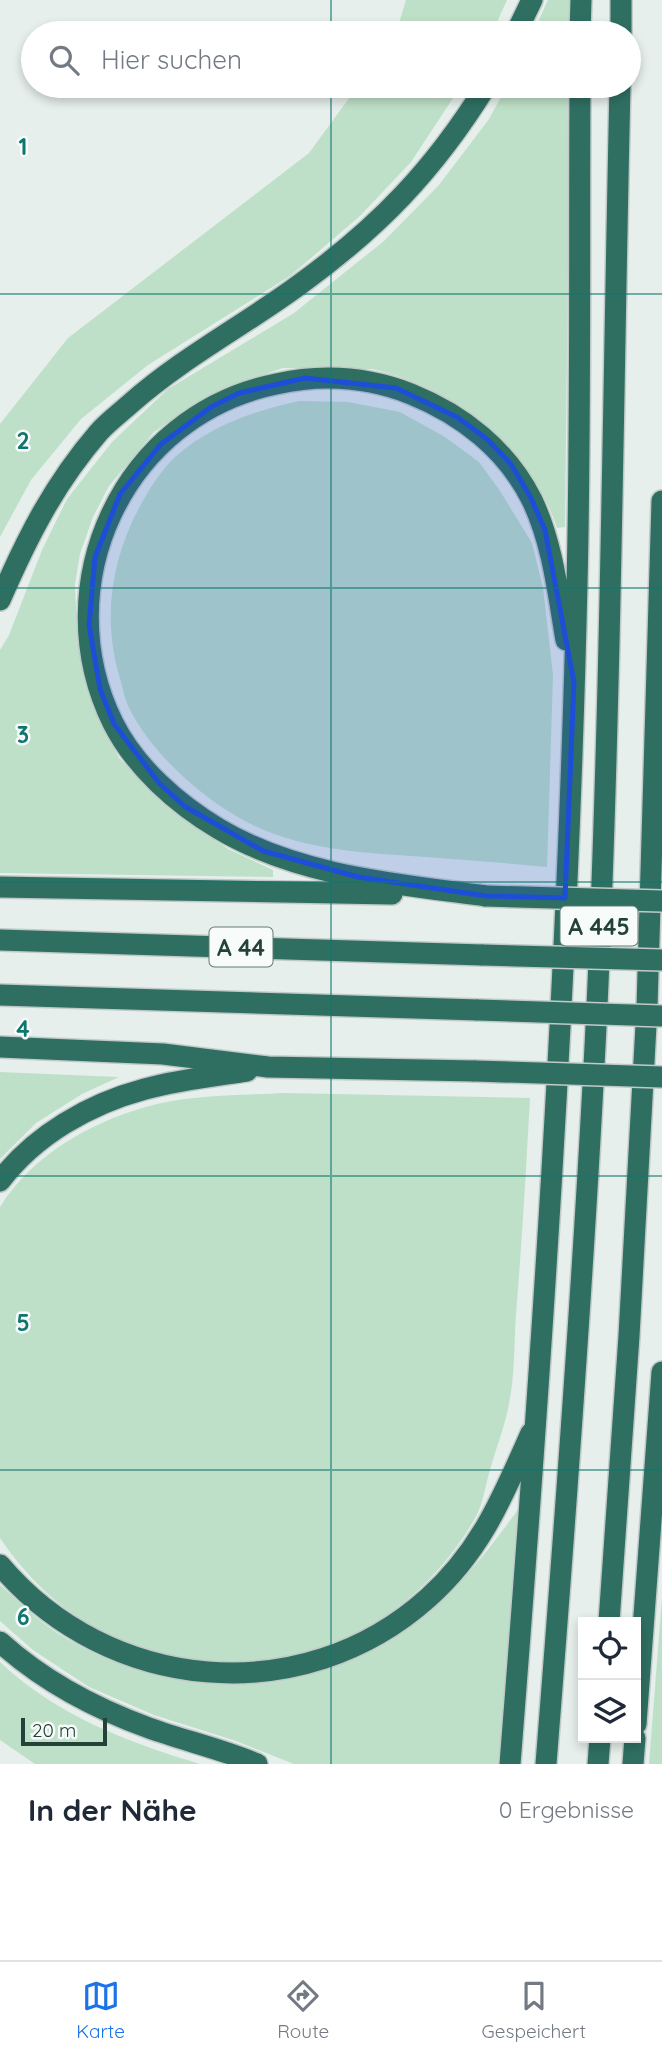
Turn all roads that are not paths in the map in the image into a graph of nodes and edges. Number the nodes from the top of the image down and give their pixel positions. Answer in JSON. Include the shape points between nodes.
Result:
{"nodes":[{"id":1,"x":532,"y":0,"type":"edge"},
{"id":2,"x":580,"y":0,"type":"edge"},
{"id":3,"x":621,"y":0,"type":"edge"},
{"id":4,"x":522,"y":21,"type":"edge"},
{"id":5,"x":580,"y":21,"type":"edge"},
{"id":6,"x":621,"y":21,"type":"edge"},
{"id":7,"x":478,"y":98,"type":"edge"},
{"id":8,"x":580,"y":98,"type":"edge"},
{"id":9,"x":620,"y":98,"type":"edge"},
{"id":10,"x":662,"y":501,"type":"edge"},
{"id":11,"x":0,"y":600,"type":"edge"},
{"id":12,"x":574,"y":682,"type":"junction"},
{"id":13,"x":0,"y":887,"type":"edge"},
{"id":14,"x":486,"y":895,"type":"junction"},
{"id":15,"x":662,"y":901,"type":"edge"},
{"id":16,"x":0,"y":940,"type":"edge"},
{"id":17,"x":662,"y":960,"type":"edge"},
{"id":18,"x":0,"y":995,"type":"edge"},
{"id":19,"x":662,"y":1016,"type":"edge"},
{"id":20,"x":0,"y":1047,"type":"edge"},
{"id":21,"x":268,"y":1067,"type":"junction"},
{"id":22,"x":662,"y":1077,"type":"edge"},
{"id":23,"x":0,"y":1181,"type":"edge"},
{"id":24,"x":662,"y":1373,"type":"edge"},
{"id":25,"x":537,"y":1418,"type":"junction"},
{"id":26,"x":660,"y":1449,"type":"edge"},
{"id":27,"x":0,"y":1565,"type":"edge"},
{"id":28,"x":609,"y":1617,"type":"edge"},
{"id":29,"x":0,"y":1642,"type":"edge"},
{"id":30,"x":640,"y":1680,"type":"edge"},
{"id":31,"x":600,"y":1743,"type":"edge"},
{"id":32,"x":635,"y":1743,"type":"edge"},
{"id":33,"x":257,"y":1764,"type":"edge"},
{"id":34,"x":510,"y":1764,"type":"edge"},
{"id":35,"x":546,"y":1764,"type":"edge"},
{"id":36,"x":598,"y":1764,"type":"edge"},
{"id":37,"x":633,"y":1764,"type":"edge"}],
"edges":[{"from":1,"to":4,"type":"highway"},
{"from":2,"to":5,"type":"highway"},
{"from":3,"to":6,"type":"highway"},
{"from":7,"to":11,"type":"highway","via":[[426,172],[372,228],[298,286],[161,377],[100,430],[53,491]]},
{"from":8,"to":12,"type":"highway"},
{"from":9,"to":35,"type":"highway","number":"A 445","via":[[597,1006]]},
{"from":10,"to":28,"type":"highway","number":"A 445","via":[[647,1007]]},
{"from":12,"to":14,"type":"highway","via":[[545,530],[511,464],[457,417],[396,388],[305,378],[239,393],[161,444],[120,494],[106,522],[88,592],[93,662],[114,724],[159,783],[184,806],[263,851],[358,877]]},
{"from":12,"to":25,"type":"highway"},
{"from":13,"to":14,"type":"highway"},
{"from":14,"to":15,"type":"highway","bridge":true},
{"from":16,"to":17,"type":"highway","number":"A 44","bridge":true},
{"from":18,"to":19,"type":"highway","number":"A 44","bridge":true},
{"from":20,"to":21,"type":"highway","via":[[163,1054]]},
{"from":21,"to":22,"type":"highway","bridge":true},
{"from":21,"to":23,"type":"highway","via":[[144,1089],[99,1106],[60,1125],[32,1146]]},
{"from":24,"to":26,"type":"highway"},
{"from":25,"to":27,"type":"highway","via":[[491,1522],[452,1574],[404,1618],[341,1652],[304,1665],[223,1673],[139,1660],[67,1624]]},
{"from":25,"to":34,"type":"highway"},
{"from":26,"to":30,"type":"highway"},
{"from":29,"to":33,"type":"highway","via":[[23,1663],[82,1701]]},
{"from":31,"to":36,"type":"highway"},
{"from":32,"to":37,"type":"highway"}]}
